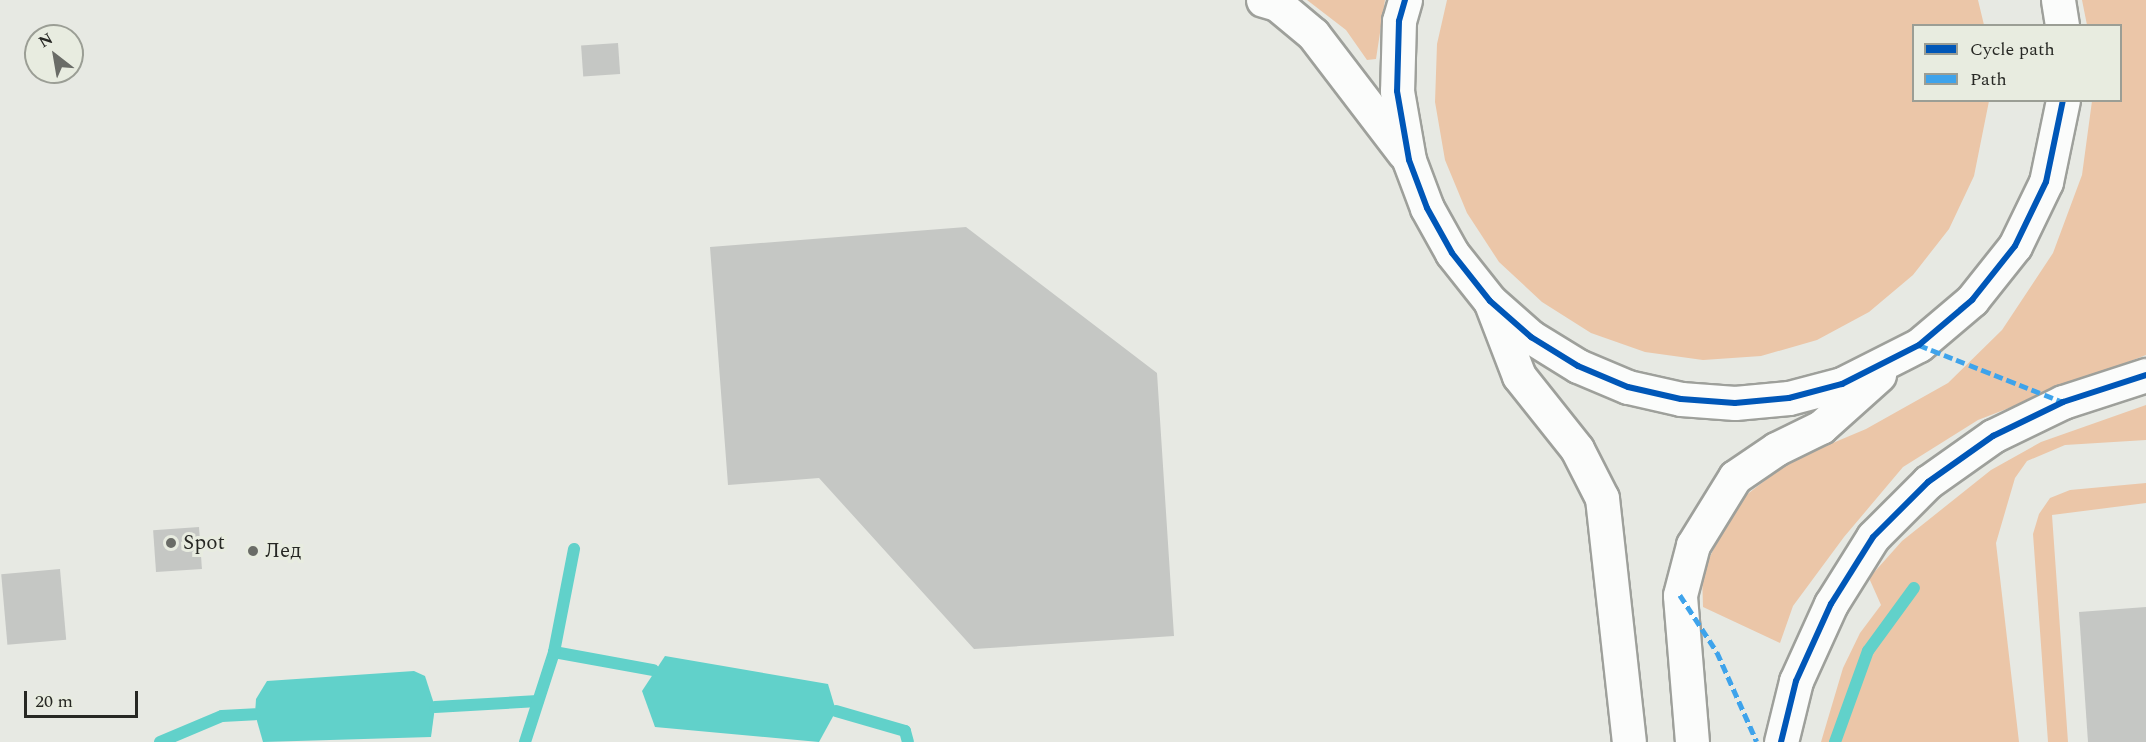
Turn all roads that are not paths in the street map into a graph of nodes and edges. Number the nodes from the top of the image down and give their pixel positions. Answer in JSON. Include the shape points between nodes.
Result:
{"nodes":[{"id":1,"x":1263,"y":0,"type":"edge"},
{"id":2,"x":1405,"y":0,"type":"edge"},
{"id":3,"x":2058,"y":0,"type":"edge"},
{"id":4,"x":2062,"y":24,"type":"edge"},
{"id":5,"x":2063,"y":102,"type":"edge"},
{"id":6,"x":1409,"y":160,"type":"junction"},
{"id":7,"x":1490,"y":301,"type":"junction"},
{"id":8,"x":1891,"y":362,"type":"junction"},
{"id":9,"x":2146,"y":375,"type":"edge"},
{"id":10,"x":1629,"y":742,"type":"edge"},
{"id":11,"x":1692,"y":742,"type":"edge"},
{"id":12,"x":1781,"y":742,"type":"edge"}],
"edges":[{"from":1,"to":6,"type":"street","via":[[1277,4],[1313,34]]},
{"from":2,"to":6,"type":"street","via":[[1399,21],[1397,91]]},
{"from":3,"to":4,"type":"street"},
{"from":5,"to":8,"type":"street","via":[[2046,182],[2015,246],[1972,300]]},
{"from":6,"to":7,"type":"street","via":[[1427,208],[1452,253]]},
{"from":7,"to":8,"type":"street","via":[[1531,337],[1578,366],[1628,387],[1681,399],[1735,403],[1789,398],[1842,384]]},
{"from":7,"to":10,"type":"street","via":[[1519,376],[1577,449],[1602,498]]},
{"from":8,"to":11,"type":"street","via":[[1857,399],[1821,427],[1776,449],[1735,477],[1693,545],[1680,595]]},
{"from":9,"to":12,"type":"street","via":[[2063,402],[1993,436],[1928,482],[1873,537],[1831,604],[1796,681]]}]}
